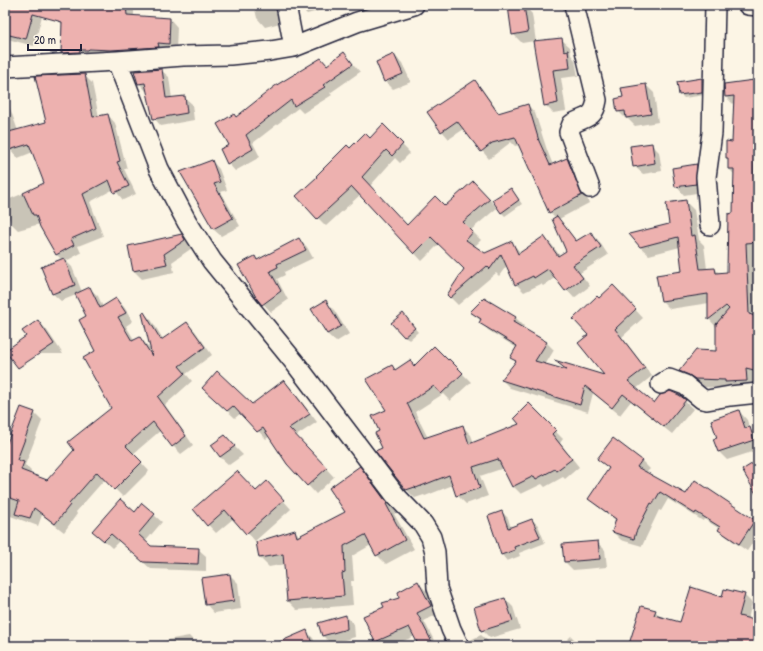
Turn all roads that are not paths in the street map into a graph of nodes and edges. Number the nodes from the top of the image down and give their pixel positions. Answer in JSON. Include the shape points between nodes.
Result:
{"nodes":[{"id":1,"x":286,"y":5,"type":"edge"},
{"id":2,"x":414,"y":5,"type":"edge"},
{"id":3,"x":574,"y":5,"type":"edge"},
{"id":4,"x":715,"y":5,"type":"edge"},
{"id":5,"x":748,"y":5,"type":"edge"},
{"id":6,"x":758,"y":6,"type":"edge"},
{"id":7,"x":294,"y":47,"type":"junction"},
{"id":8,"x":117,"y":61,"type":"junction"},
{"id":9,"x":5,"y":67,"type":"edge"},
{"id":10,"x":590,"y":188,"type":"dead end"},
{"id":11,"x":710,"y":225,"type":"dead end"},
{"id":12,"x":661,"y":384,"type":"dead end"},
{"id":13,"x":758,"y":393,"type":"edge"},
{"id":14,"x":459,"y":646,"type":"edge"}],
"edges":[{"from":1,"to":7,"type":"street"},
{"from":2,"to":7,"type":"street","via":[[364,20]]},
{"from":3,"to":10,"type":"street","via":[[597,100],[596,110],[572,124],[569,132]]},
{"from":4,"to":11,"type":"street","via":[[712,133],[706,177]]},
{"from":5,"to":6,"type":"street"},
{"from":7,"to":8,"type":"street","via":[[230,56],[183,56]]},
{"from":8,"to":9,"type":"street"},
{"from":8,"to":14,"type":"street","via":[[159,169],[187,222],[212,261],[431,537],[435,552],[437,588]]},
{"from":12,"to":13,"type":"street","via":[[669,379],[685,385],[707,400]]}]}
